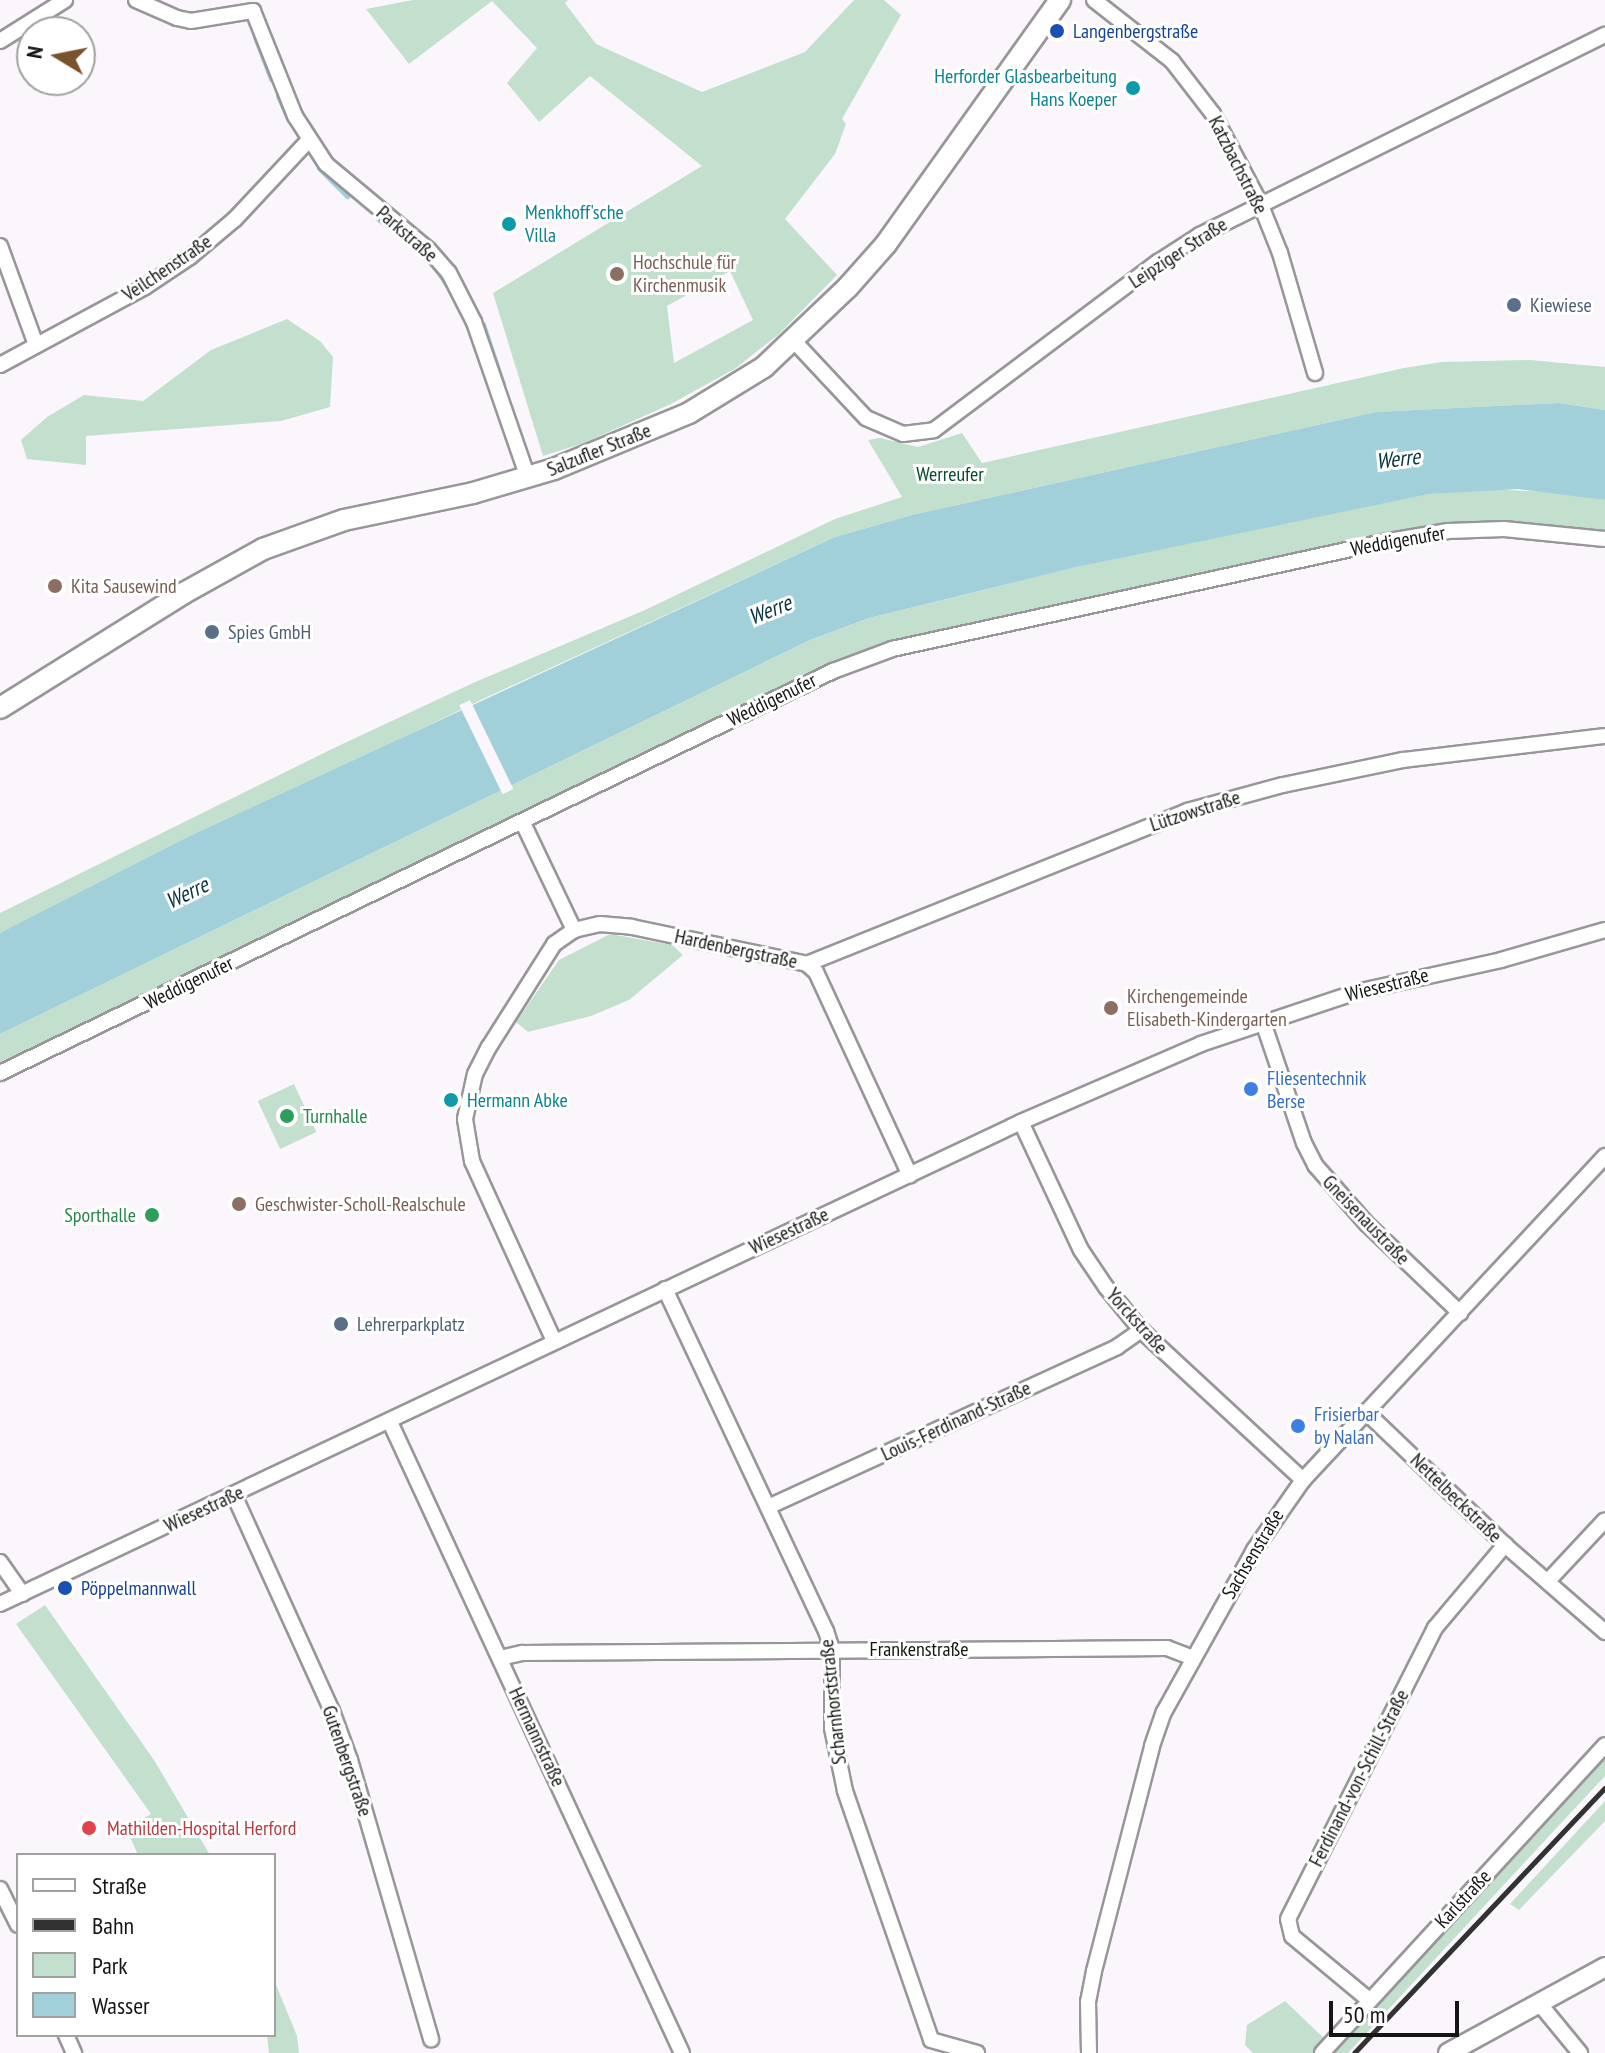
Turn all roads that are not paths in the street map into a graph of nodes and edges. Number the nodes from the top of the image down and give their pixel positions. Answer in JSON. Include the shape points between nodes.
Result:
{"nodes":[{"id":1,"x":65,"y":0,"type":"edge"},
{"id":2,"x":136,"y":0,"type":"edge"},
{"id":3,"x":1060,"y":0,"type":"edge"},
{"id":4,"x":1094,"y":0,"type":"edge"},
{"id":5,"x":1605,"y":35,"type":"edge"},
{"id":6,"x":0,"y":41,"type":"edge"},
{"id":7,"x":309,"y":140,"type":"junction"},
{"id":8,"x":1260,"y":203,"type":"junction"},
{"id":9,"x":0,"y":246,"type":"edge"},
{"id":10,"x":794,"y":341,"type":"junction"},
{"id":11,"x":36,"y":345,"type":"junction"},
{"id":12,"x":0,"y":365,"type":"edge"},
{"id":13,"x":1315,"y":373,"type":"dead end"},
{"id":14,"x":528,"y":478,"type":"junction"},
{"id":15,"x":1605,"y":539,"type":"edge"},
{"id":16,"x":0,"y":708,"type":"edge"},
{"id":17,"x":1605,"y":736,"type":"edge"},
{"id":18,"x":523,"y":823,"type":"junction"},
{"id":19,"x":574,"y":930,"type":"junction"},
{"id":20,"x":1605,"y":930,"type":"edge"},
{"id":21,"x":807,"y":964,"type":"junction"},
{"id":22,"x":1263,"y":1022,"type":"junction"},
{"id":23,"x":0,"y":1073,"type":"edge"},
{"id":24,"x":1021,"y":1122,"type":"junction"},
{"id":25,"x":1605,"y":1156,"type":"edge"},
{"id":26,"x":910,"y":1175,"type":"junction"},
{"id":27,"x":665,"y":1289,"type":"junction"},
{"id":28,"x":1460,"y":1313,"type":"junction"},
{"id":29,"x":1141,"y":1330,"type":"junction"},
{"id":30,"x":554,"y":1341,"type":"junction"},
{"id":31,"x":1367,"y":1413,"type":"junction"},
{"id":32,"x":390,"y":1422,"type":"junction"},
{"id":33,"x":1303,"y":1480,"type":"junction"},
{"id":34,"x":234,"y":1495,"type":"junction"},
{"id":35,"x":768,"y":1507,"type":"junction"},
{"id":36,"x":1605,"y":1520,"type":"edge"},
{"id":37,"x":1505,"y":1545,"type":"junction"},
{"id":38,"x":0,"y":1562,"type":"edge"},
{"id":39,"x":1548,"y":1581,"type":"junction"},
{"id":40,"x":22,"y":1594,"type":"junction"},
{"id":41,"x":0,"y":1604,"type":"edge"},
{"id":42,"x":1605,"y":1632,"type":"edge"},
{"id":43,"x":832,"y":1650,"type":"junction"},
{"id":44,"x":500,"y":1658,"type":"junction"},
{"id":45,"x":1193,"y":1658,"type":"junction"},
{"id":46,"x":1605,"y":1745,"type":"edge"},
{"id":47,"x":4,"y":1896,"type":"edge"},
{"id":48,"x":16,"y":1921,"type":"edge"},
{"id":49,"x":1605,"y":1967,"type":"edge"},
{"id":50,"x":1369,"y":2000,"type":"junction"},
{"id":51,"x":1539,"y":2003,"type":"junction"},
{"id":52,"x":431,"y":2039,"type":"dead end"},
{"id":53,"x":682,"y":2053,"type":"edge"},
{"id":54,"x":977,"y":2053,"type":"edge"},
{"id":55,"x":1089,"y":2053,"type":"edge"},
{"id":56,"x":1322,"y":2053,"type":"edge"},
{"id":57,"x":1448,"y":2053,"type":"edge"},
{"id":58,"x":1580,"y":2053,"type":"edge"}],
"edges":[{"from":1,"to":6,"type":"street"},
{"from":2,"to":7,"type":"street","name":"Parkstraße","via":[[191,21],[253,11]]},
{"from":3,"to":10,"type":"main road","name":"Salzufler Straße","via":[[919,202],[858,276]]},
{"from":4,"to":8,"type":"street","name":"Katzbachstraße","via":[[1172,61],[1192,84]]},
{"from":5,"to":8,"type":"street","name":"Leipziger Straße"},
{"from":7,"to":11,"type":"street","name":"Veilchenstraße","via":[[235,219],[190,257]]},
{"from":7,"to":14,"type":"street","name":"Parkstraße","via":[[342,180],[429,250],[449,273],[474,322]]},
{"from":8,"to":10,"type":"street","name":"Leipziger Straße","via":[[1158,262],[934,430],[903,434],[866,418]]},
{"from":8,"to":13,"type":"street","name":"Katzbachstraße","via":[[1301,315]]},
{"from":9,"to":11,"type":"street"},
{"from":10,"to":14,"type":"main road","name":"Salzufler Straße","via":[[764,367],[689,413]]},
{"from":11,"to":12,"type":"street","name":"Veilchenstraße"},
{"from":14,"to":16,"type":"main road","name":"Salzufler Straße","via":[[344,520],[276,544],[184,593]]},
{"from":15,"to":18,"type":"street","name":"Weddigenufer","via":[[1504,529],[1448,531],[892,649],[833,671]]},
{"from":17,"to":21,"type":"street","name":"Lützowstraße","via":[[1403,760],[1187,811]]},
{"from":18,"to":19,"type":"street"},
{"from":18,"to":23,"type":"street","name":"Weddigenufer"},
{"from":19,"to":21,"type":"street","name":"Hardenbergstraße","via":[[600,924],[632,927]]},
{"from":19,"to":30,"type":"street","via":[[554,944],[489,1047],[475,1074],[465,1119],[472,1161]]},
{"from":20,"to":22,"type":"street","name":"Wiesestraße","via":[[1356,992]]},
{"from":21,"to":26,"type":"street","name":"Hardenbergstraße","via":[[816,972]]},
{"from":22,"to":24,"type":"street","name":"Wiesestraße"},
{"from":22,"to":28,"type":"street","name":"Gneisenaustraße","via":[[1315,1165],[1367,1224]]},
{"from":24,"to":26,"type":"street","name":"Wiesestraße"},
{"from":24,"to":29,"type":"street","name":"Yorckstraße","via":[[1081,1250]]},
{"from":25,"to":28,"type":"street","name":"Sachsenstraße"},
{"from":26,"to":27,"type":"street","name":"Wiesestraße"},
{"from":27,"to":30,"type":"street","name":"Wiesestraße"},
{"from":27,"to":35,"type":"street","name":"Scharnhorststraße"},
{"from":28,"to":31,"type":"street","name":"Sachsenstraße"},
{"from":29,"to":33,"type":"street","name":"Yorckstraße"},
{"from":29,"to":35,"type":"street","name":"Louis-Ferdinand-Straße","via":[[1117,1347]]},
{"from":30,"to":32,"type":"street","name":"Wiesestraße"},
{"from":31,"to":33,"type":"street","name":"Sachsenstraße"},
{"from":31,"to":37,"type":"street","name":"Nettelbeckstraße"},
{"from":32,"to":34,"type":"street","name":"Wiesestraße"},
{"from":32,"to":44,"type":"street","name":"Hermannstraße"},
{"from":33,"to":45,"type":"street","name":"Sachsenstraße","via":[[1254,1550]]},
{"from":34,"to":40,"type":"street","name":"Wiesestraße"},
{"from":34,"to":52,"type":"street","name":"Gutenbergstraße","via":[[350,1760]]},
{"from":35,"to":43,"type":"street","name":"Scharnhorststraße"},
{"from":36,"to":39,"type":"street"},
{"from":37,"to":39,"type":"street","name":"Nettelbeckstraße"},
{"from":37,"to":50,"type":"street","name":"Ferdinand-von-Schill-Straße","via":[[1435,1628],[1288,1919],[1292,1936]]},
{"from":38,"to":40,"type":"street"},
{"from":39,"to":42,"type":"street","name":"Nettelbeckstraße"},
{"from":40,"to":41,"type":"street","name":"Wiesestraße"},
{"from":43,"to":44,"type":"street","name":"Frankenstraße","via":[[522,1653]]},
{"from":43,"to":45,"type":"street","name":"Frankenstraße","via":[[1167,1648]]},
{"from":43,"to":54,"type":"street","name":"Scharnhorststraße","via":[[832,1728],[845,1791],[931,2040]]},
{"from":44,"to":53,"type":"street","name":"Hermannstraße"},
{"from":45,"to":55,"type":"street","name":"Sachsenstraße","via":[[1152,1746],[1094,1971],[1088,2002]]},
{"from":46,"to":50,"type":"street","name":"Karlstraße"},
{"from":47,"to":48,"type":"street"},
{"from":49,"to":51,"type":"street"},
{"from":50,"to":56,"type":"street","name":"Karlstraße"},
{"from":51,"to":57,"type":"street"},
{"from":51,"to":58,"type":"street"}]}
